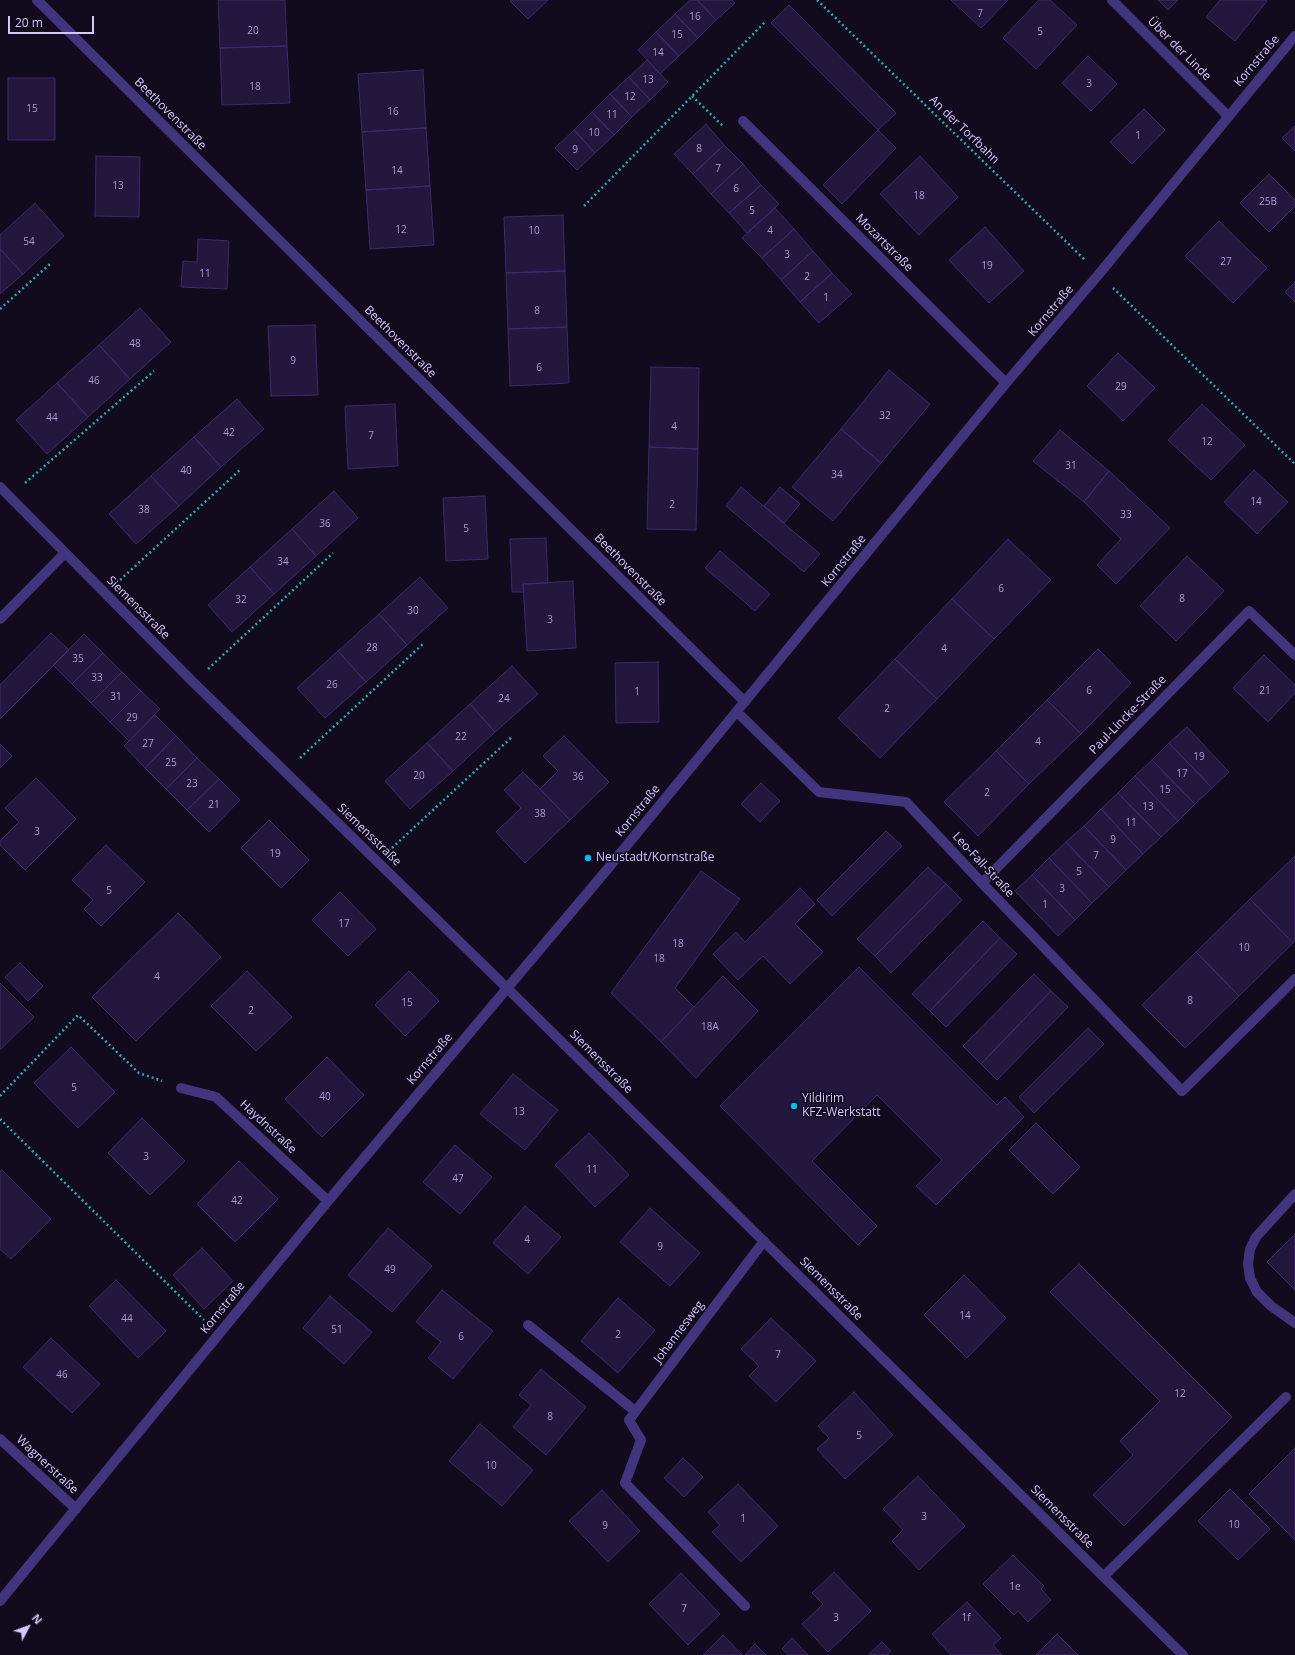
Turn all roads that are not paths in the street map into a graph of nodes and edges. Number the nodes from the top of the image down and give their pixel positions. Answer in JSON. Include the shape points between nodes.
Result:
{"nodes":[{"id":1,"x":37,"y":0,"type":"edge"},
{"id":2,"x":1112,"y":0,"type":"edge"},
{"id":3,"x":1295,"y":36,"type":"edge"},
{"id":4,"x":1228,"y":116,"type":"junction"},
{"id":5,"x":743,"y":121,"type":"road end"},
{"id":6,"x":1006,"y":383,"type":"junction"},
{"id":7,"x":0,"y":487,"type":"edge"},
{"id":8,"x":65,"y":554,"type":"junction"},
{"id":9,"x":0,"y":619,"type":"edge"},
{"id":10,"x":1295,"y":655,"type":"edge"},
{"id":11,"x":745,"y":702,"type":"junction"},
{"id":12,"x":737,"y":712,"type":"junction"},
{"id":13,"x":982,"y":883,"type":"junction"},
{"id":14,"x":1295,"y":979,"type":"edge"},
{"id":15,"x":507,"y":988,"type":"junction"},
{"id":16,"x":181,"y":1088,"type":"road end"},
{"id":17,"x":1295,"y":1194,"type":"edge"},
{"id":18,"x":328,"y":1201,"type":"junction"},
{"id":19,"x":764,"y":1241,"type":"junction"},
{"id":20,"x":1295,"y":1323,"type":"edge"},
{"id":21,"x":528,"y":1325,"type":"dead end"},
{"id":22,"x":1286,"y":1397,"type":"dead end"},
{"id":23,"x":636,"y":1412,"type":"junction"},
{"id":24,"x":0,"y":1439,"type":"edge"},
{"id":25,"x":76,"y":1509,"type":"junction"},
{"id":26,"x":1104,"y":1576,"type":"junction"},
{"id":27,"x":0,"y":1601,"type":"edge"},
{"id":28,"x":745,"y":1606,"type":"dead end"},
{"id":29,"x":1183,"y":1655,"type":"edge"}],
"edges":[{"from":1,"to":11,"type":"street","name":"Beethovenstraße"},
{"from":2,"to":4,"type":"street","name":"Über der Linde"},
{"from":3,"to":4,"type":"street","name":"Kornstraße"},
{"from":4,"to":6,"type":"street","name":"Kornstraße"},
{"from":5,"to":6,"type":"street","name":"Mozartstraße"},
{"from":6,"to":11,"type":"street","name":"Kornstraße"},
{"from":7,"to":8,"type":"street","name":"Siemensstraße"},
{"from":8,"to":9,"type":"street"},
{"from":8,"to":15,"type":"street","name":"Siemensstraße"},
{"from":10,"to":13,"type":"street","name":"Paul-Lincke-Straße","via":[[1249,611]]},
{"from":11,"to":12,"type":"street","name":"Kornstraße"},
{"from":12,"to":13,"type":"street","name":"Leo-Fall-Straße","via":[[819,792],[906,802]]},
{"from":12,"to":15,"type":"street","name":"Kornstraße"},
{"from":13,"to":14,"type":"street","name":"Leo-Fall-Straße","via":[[1182,1091]]},
{"from":15,"to":18,"type":"street","name":"Kornstraße"},
{"from":15,"to":19,"type":"street","name":"Siemensstraße"},
{"from":16,"to":18,"type":"street","name":"Haydnstraße","via":[[216,1097]]},
{"from":17,"to":20,"type":"street","via":[[1256,1238],[1250,1249],[1248,1264],[1250,1278],[1257,1292]]},
{"from":18,"to":25,"type":"street","name":"Kornstraße"},
{"from":19,"to":23,"type":"street","name":"Johannesweg"},
{"from":19,"to":26,"type":"street","name":"Siemensstraße"},
{"from":21,"to":23,"type":"street"},
{"from":22,"to":26,"type":"street"},
{"from":23,"to":28,"type":"street","name":"Johannesweg","via":[[629,1420],[640,1440],[625,1483]]},
{"from":24,"to":25,"type":"street","name":"Wagnerstraße"},
{"from":25,"to":27,"type":"street","name":"Kornstraße"},
{"from":26,"to":29,"type":"street","name":"Siemensstraße"}]}
